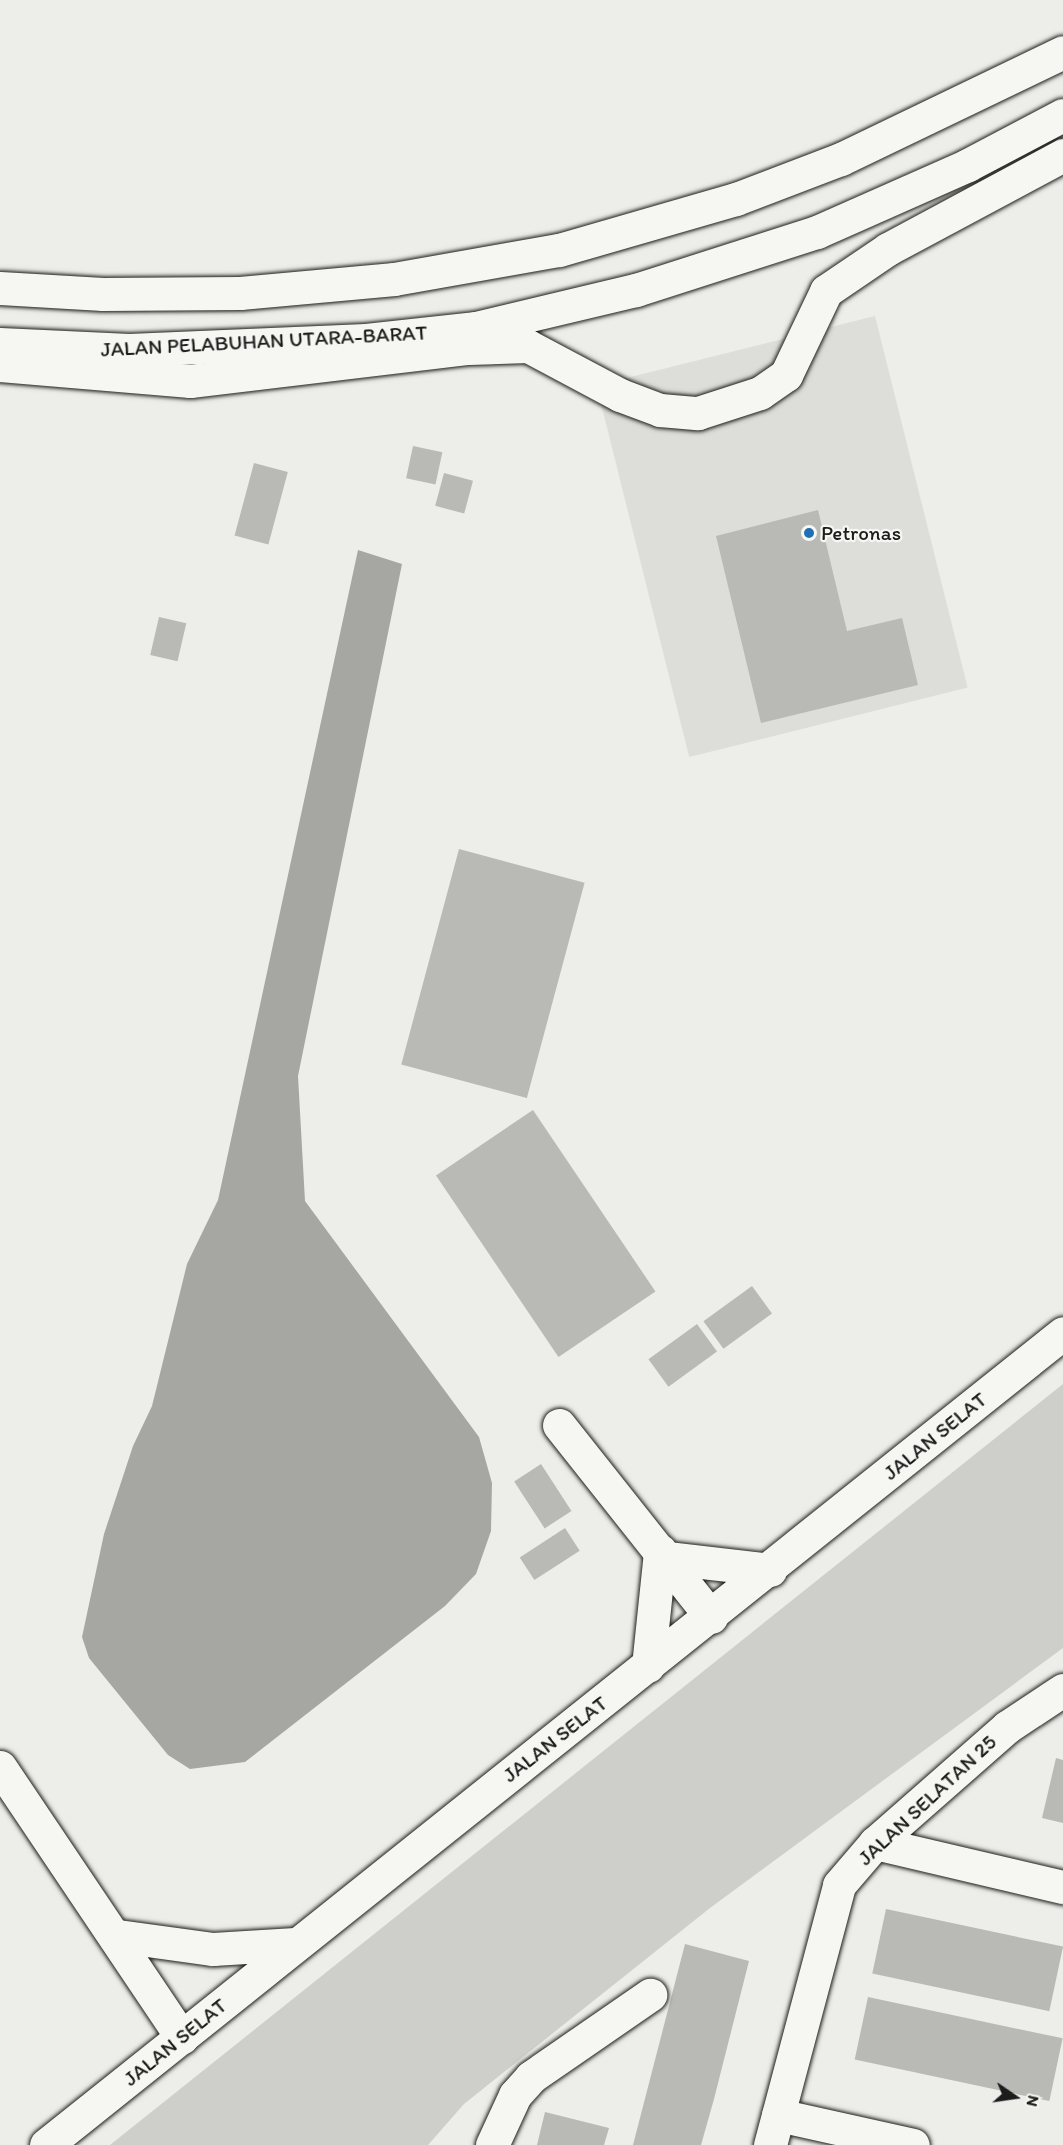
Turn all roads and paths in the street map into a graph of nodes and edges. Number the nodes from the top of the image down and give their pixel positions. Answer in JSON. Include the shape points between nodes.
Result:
{"nodes":[{"id":1,"x":1063,"y":52,"type":"edge"},
{"id":2,"x":1063,"y":115,"type":"edge"},
{"id":3,"x":1063,"y":155,"type":"edge"},
{"id":4,"x":0,"y":288,"type":"edge"},
{"id":5,"x":0,"y":344,"type":"edge"},
{"id":6,"x":0,"y":365,"type":"edge"},
{"id":7,"x":1063,"y":1333,"type":"edge"},
{"id":8,"x":559,"y":1425,"type":"dead end"},
{"id":9,"x":663,"y":1554,"type":"junction"},
{"id":10,"x":770,"y":1570,"type":"junction"},
{"id":11,"x":711,"y":1617,"type":"junction"},
{"id":12,"x":648,"y":1666,"type":"junction"},
{"id":13,"x":1063,"y":1690,"type":"edge"},
{"id":14,"x":0,"y":1767,"type":"edge"},
{"id":15,"x":875,"y":1843,"type":"junction"},
{"id":16,"x":1063,"y":1887,"type":"edge"},
{"id":17,"x":118,"y":1936,"type":"junction"},
{"id":18,"x":295,"y":1944,"type":"junction"},
{"id":19,"x":651,"y":1995,"type":"dead end"},
{"id":20,"x":182,"y":2038,"type":"junction"},
{"id":21,"x":774,"y":2130,"type":"edge"},
{"id":22,"x":46,"y":2145,"type":"edge"},
{"id":23,"x":492,"y":2145,"type":"edge"},
{"id":24,"x":913,"y":2145,"type":"edge"}],
"edges":[{"from":1,"to":4,"type":"street","via":[[841,159],[736,199],[559,250],[394,279],[240,293],[103,294]]},
{"from":2,"to":5,"type":"street","name":"JALAN PELABUHAN UTARA-BARAT","via":[[968,165],[817,232],[636,290],[476,328],[366,340],[129,350]]},
{"from":3,"to":6,"type":"street","via":[[888,249],[825,291],[786,375],[760,393],[698,413],[660,410],[620,395],[528,346],[468,348],[190,381]]},
{"from":7,"to":10,"type":"street","name":"JALAN SELAT"},
{"from":8,"to":9,"type":"street"},
{"from":9,"to":10,"type":"street"},
{"from":9,"to":11,"type":"street"},
{"from":9,"to":12,"type":"street"},
{"from":10,"to":11,"type":"street","name":"JALAN SELAT"},
{"from":11,"to":12,"type":"street","name":"JALAN SELAT"},
{"from":12,"to":18,"type":"street","name":"JALAN SELAT"},
{"from":13,"to":15,"type":"street","name":"JALAN SELATAN 25","via":[[1007,1727]]},
{"from":14,"to":17,"type":"street"},
{"from":15,"to":16,"type":"street"},
{"from":15,"to":21,"type":"street","name":"JALAN SELATAN 25","via":[[839,1885]]},
{"from":17,"to":18,"type":"street","via":[[213,1949]]},
{"from":17,"to":20,"type":"street"},
{"from":18,"to":20,"type":"street","name":"JALAN SELAT"},
{"from":19,"to":23,"type":"street","via":[[531,2076],[515,2095]]},
{"from":20,"to":22,"type":"street","name":"JALAN SELAT"},
{"from":21,"to":24,"type":"street"}]}
